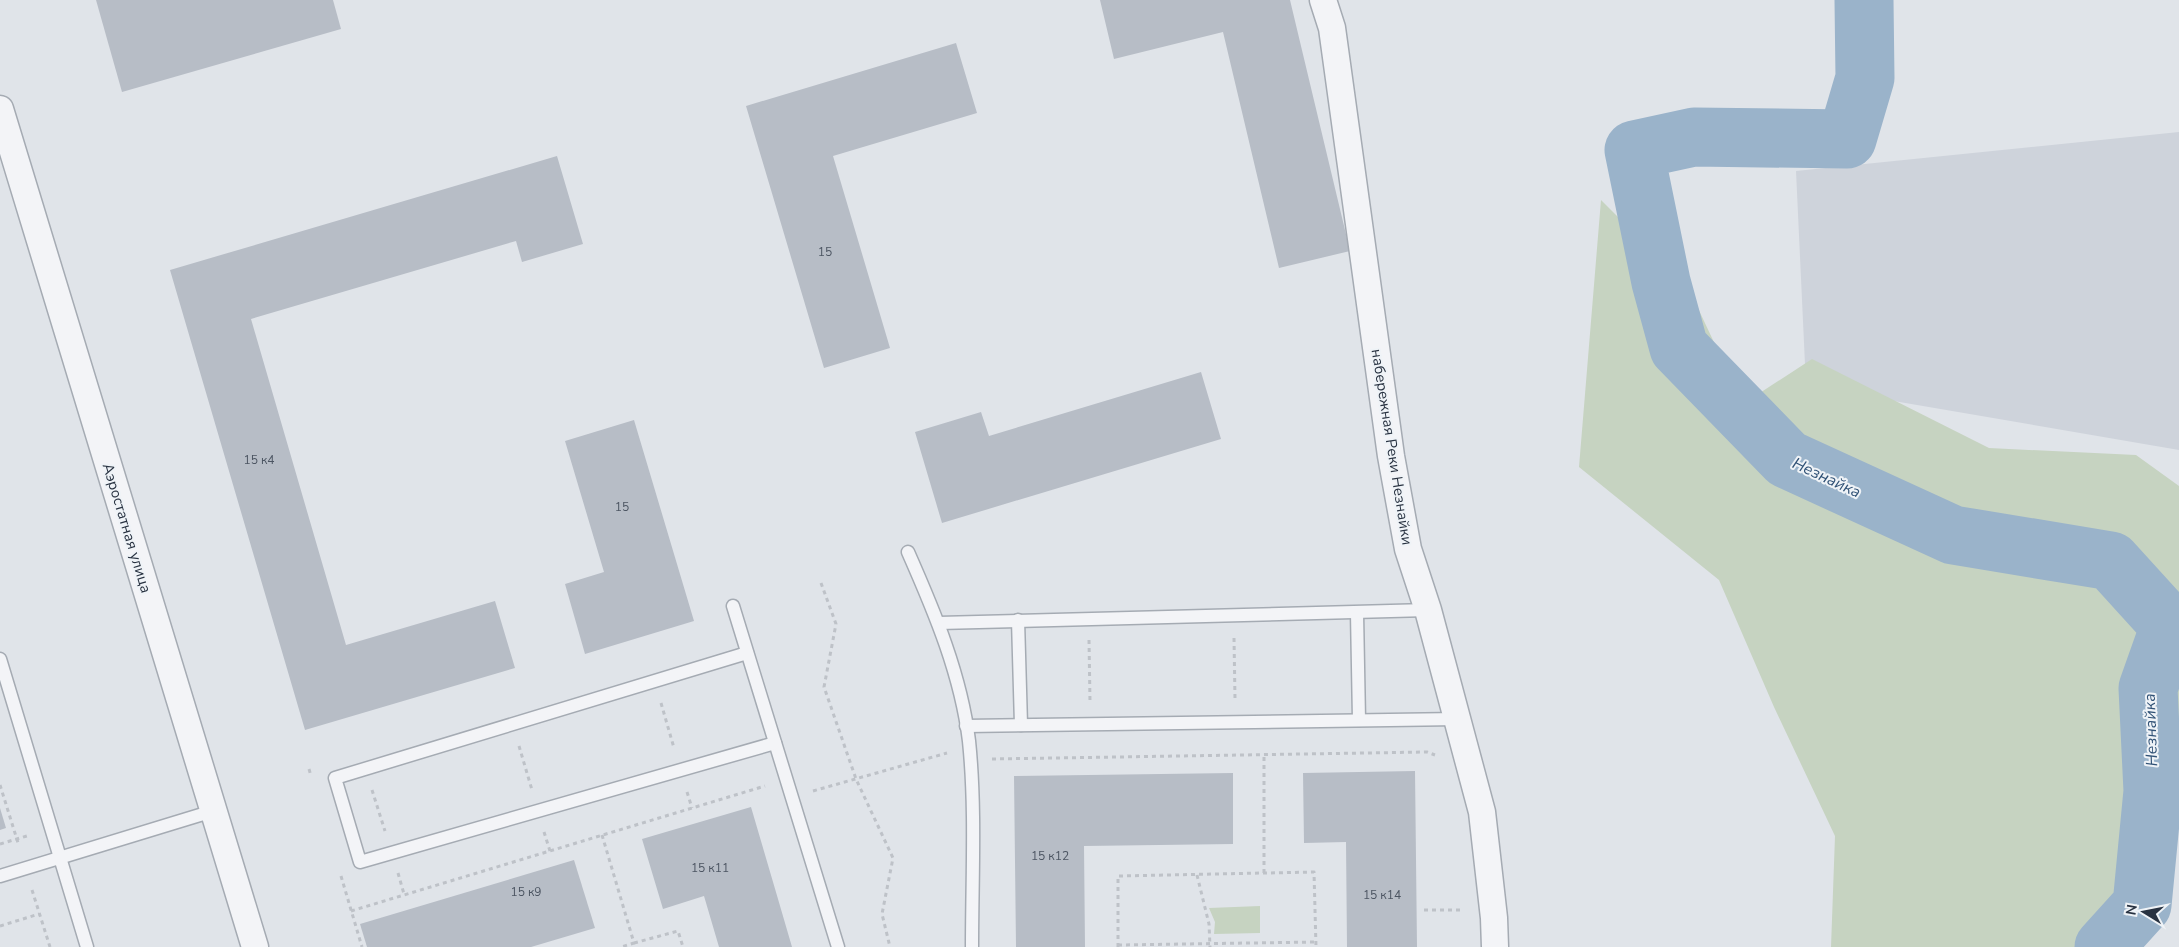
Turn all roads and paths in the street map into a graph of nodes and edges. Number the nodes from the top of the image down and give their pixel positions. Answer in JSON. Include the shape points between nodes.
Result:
{"nodes":[{"id":1,"x":1323,"y":0,"type":"edge"},
{"id":2,"x":0,"y":109,"type":"edge"},
{"id":3,"x":908,"y":552,"type":"dead end"},
{"id":4,"x":821,"y":583,"type":"dead end"},
{"id":5,"x":733,"y":606,"type":"dead end"},
{"id":6,"x":1428,"y":610,"type":"junction"},
{"id":7,"x":1357,"y":613,"type":"junction"},
{"id":8,"x":1234,"y":616,"type":"junction"},
{"id":9,"x":1089,"y":619,"type":"junction"},
{"id":10,"x":1018,"y":620,"type":"junction"},
{"id":11,"x":939,"y":623,"type":"junction"},
{"id":12,"x":748,"y":653,"type":"junction"},
{"id":13,"x":0,"y":660,"type":"edge"},
{"id":14,"x":654,"y":682,"type":"junction"},
{"id":15,"x":1458,"y":719,"type":"junction"},
{"id":16,"x":1359,"y":720,"type":"junction"},
{"id":17,"x":1235,"y":722,"type":"junction"},
{"id":18,"x":512,"y":724,"type":"junction"},
{"id":19,"x":1090,"y":724,"type":"junction"},
{"id":20,"x":1020,"y":725,"type":"junction"},
{"id":21,"x":966,"y":726,"type":"junction"},
{"id":22,"x":774,"y":743,"type":"junction"},
{"id":23,"x":969,"y":747,"type":"junction"},
{"id":24,"x":1264,"y":754,"type":"junction"},
{"id":25,"x":1235,"y":755,"type":"junction"},
{"id":26,"x":1438,"y":756,"type":"dead end"},
{"id":27,"x":1091,"y":757,"type":"junction"},
{"id":28,"x":992,"y":759,"type":"dead end"},
{"id":29,"x":366,"y":769,"type":"junction"},
{"id":30,"x":680,"y":770,"type":"junction"},
{"id":31,"x":856,"y":779,"type":"junction"},
{"id":32,"x":792,"y":797,"type":"junction"},
{"id":33,"x":692,"y":808,"type":"junction"},
{"id":34,"x":213,"y":811,"type":"junction"},
{"id":35,"x":538,"y":811,"type":"junction"},
{"id":36,"x":51,"y":828,"type":"junction"},
{"id":37,"x":602,"y":835,"type":"junction"},
{"id":38,"x":0,"y":844,"type":"edge"},
{"id":39,"x":550,"y":850,"type":"junction"},
{"id":40,"x":392,"y":853,"type":"junction"},
{"id":41,"x":60,"y":858,"type":"junction"},
{"id":42,"x":1264,"y":873,"type":"junction"},
{"id":43,"x":1197,"y":874,"type":"junction"},
{"id":44,"x":0,"y":876,"type":"edge"},
{"id":45,"x":404,"y":894,"type":"junction"},
{"id":46,"x":351,"y":910,"type":"dead end"},
{"id":47,"x":1424,"y":910,"type":"dead end"},
{"id":48,"x":1468,"y":910,"type":"dead end"},
{"id":49,"x":40,"y":914,"type":"dead end"},
{"id":50,"x":0,"y":926,"type":"edge"},
{"id":51,"x":634,"y":943,"type":"junction"},
{"id":52,"x":1209,"y":945,"type":"edge"},
{"id":53,"x":1316,"y":945,"type":"edge"},
{"id":54,"x":1118,"y":946,"type":"edge"},
{"id":55,"x":88,"y":947,"type":"edge"},
{"id":56,"x":255,"y":947,"type":"edge"},
{"id":57,"x":621,"y":947,"type":"edge"},
{"id":58,"x":683,"y":947,"type":"edge"},
{"id":59,"x":838,"y":947,"type":"edge"},
{"id":60,"x":890,"y":947,"type":"edge"},
{"id":61,"x":972,"y":947,"type":"edge"},
{"id":62,"x":1495,"y":947,"type":"edge"}],
"edges":[{"from":1,"to":6,"type":"street","name":"набережная Реки Незнайки","via":[[1332,28],[1391,456],[1408,549]]},
{"from":2,"to":34,"type":"street","name":"Аэростатная улица","via":[[13,167]]},
{"from":3,"to":11,"type":"lane"},
{"from":4,"to":31,"type":"path","via":[[836,624],[824,687]]},
{"from":5,"to":12,"type":"lane"},
{"from":6,"to":7,"type":"lane"},
{"from":6,"to":15,"type":"street","name":"набережная Реки Незнайки"},
{"from":7,"to":8,"type":"lane"},
{"from":7,"to":16,"type":"lane"},
{"from":8,"to":9,"type":"lane"},
{"from":8,"to":17,"type":"path"},
{"from":9,"to":10,"type":"lane"},
{"from":9,"to":19,"type":"path"},
{"from":10,"to":11,"type":"lane"},
{"from":10,"to":20,"type":"lane"},
{"from":11,"to":21,"type":"lane","via":[[960,692]]},
{"from":12,"to":14,"type":"lane"},
{"from":12,"to":22,"type":"lane"},
{"from":13,"to":36,"type":"lane"},
{"from":14,"to":18,"type":"lane"},
{"from":14,"to":30,"type":"path"},
{"from":15,"to":16,"type":"lane"},
{"from":15,"to":62,"type":"street","name":"набережная Реки Незнайки","via":[[1482,812]]},
{"from":16,"to":17,"type":"lane"},
{"from":17,"to":19,"type":"lane"},
{"from":17,"to":25,"type":"path"},
{"from":18,"to":29,"type":"lane"},
{"from":18,"to":35,"type":"path"},
{"from":19,"to":20,"type":"lane"},
{"from":19,"to":27,"type":"path"},
{"from":20,"to":21,"type":"lane"},
{"from":21,"to":23,"type":"lane"},
{"from":22,"to":30,"type":"lane"},
{"from":22,"to":32,"type":"lane"},
{"from":23,"to":31,"type":"path"},
{"from":23,"to":61,"type":"lane"},
{"from":24,"to":25,"type":"path"},
{"from":24,"to":26,"type":"path","via":[[1427,752]]},
{"from":24,"to":42,"type":"path"},
{"from":25,"to":27,"type":"path"},
{"from":27,"to":28,"type":"path"},
{"from":29,"to":40,"type":"path"},
{"from":29,"to":40,"type":"lane","via":[[335,778],[360,862]]},
{"from":30,"to":33,"type":"path"},
{"from":30,"to":35,"type":"lane"},
{"from":31,"to":32,"type":"path"},
{"from":31,"to":60,"type":"path","via":[[893,858],[882,914]]},
{"from":32,"to":33,"type":"path","via":[[772,803],[767,785]]},
{"from":32,"to":59,"type":"lane"},
{"from":33,"to":37,"type":"path"},
{"from":34,"to":41,"type":"lane"},
{"from":34,"to":56,"type":"street","name":"Аэростатная улица"},
{"from":35,"to":39,"type":"path"},
{"from":35,"to":40,"type":"lane"},
{"from":36,"to":38,"type":"path"},
{"from":36,"to":41,"type":"lane"},
{"from":37,"to":39,"type":"path"},
{"from":37,"to":51,"type":"path"},
{"from":39,"to":45,"type":"path"},
{"from":40,"to":45,"type":"path"},
{"from":41,"to":44,"type":"lane"},
{"from":41,"to":55,"type":"lane"},
{"from":42,"to":43,"type":"path"},
{"from":42,"to":53,"type":"path","via":[[1314,872]]},
{"from":43,"to":52,"type":"path","via":[[1209,924]]},
{"from":43,"to":54,"type":"path","via":[[1118,876]]},
{"from":45,"to":46,"type":"path"},
{"from":47,"to":48,"type":"path"},
{"from":49,"to":50,"type":"path"},
{"from":51,"to":57,"type":"path"},
{"from":51,"to":58,"type":"path","via":[[678,931]]},
{"from":52,"to":53,"type":"path"},
{"from":52,"to":54,"type":"path"}]}
